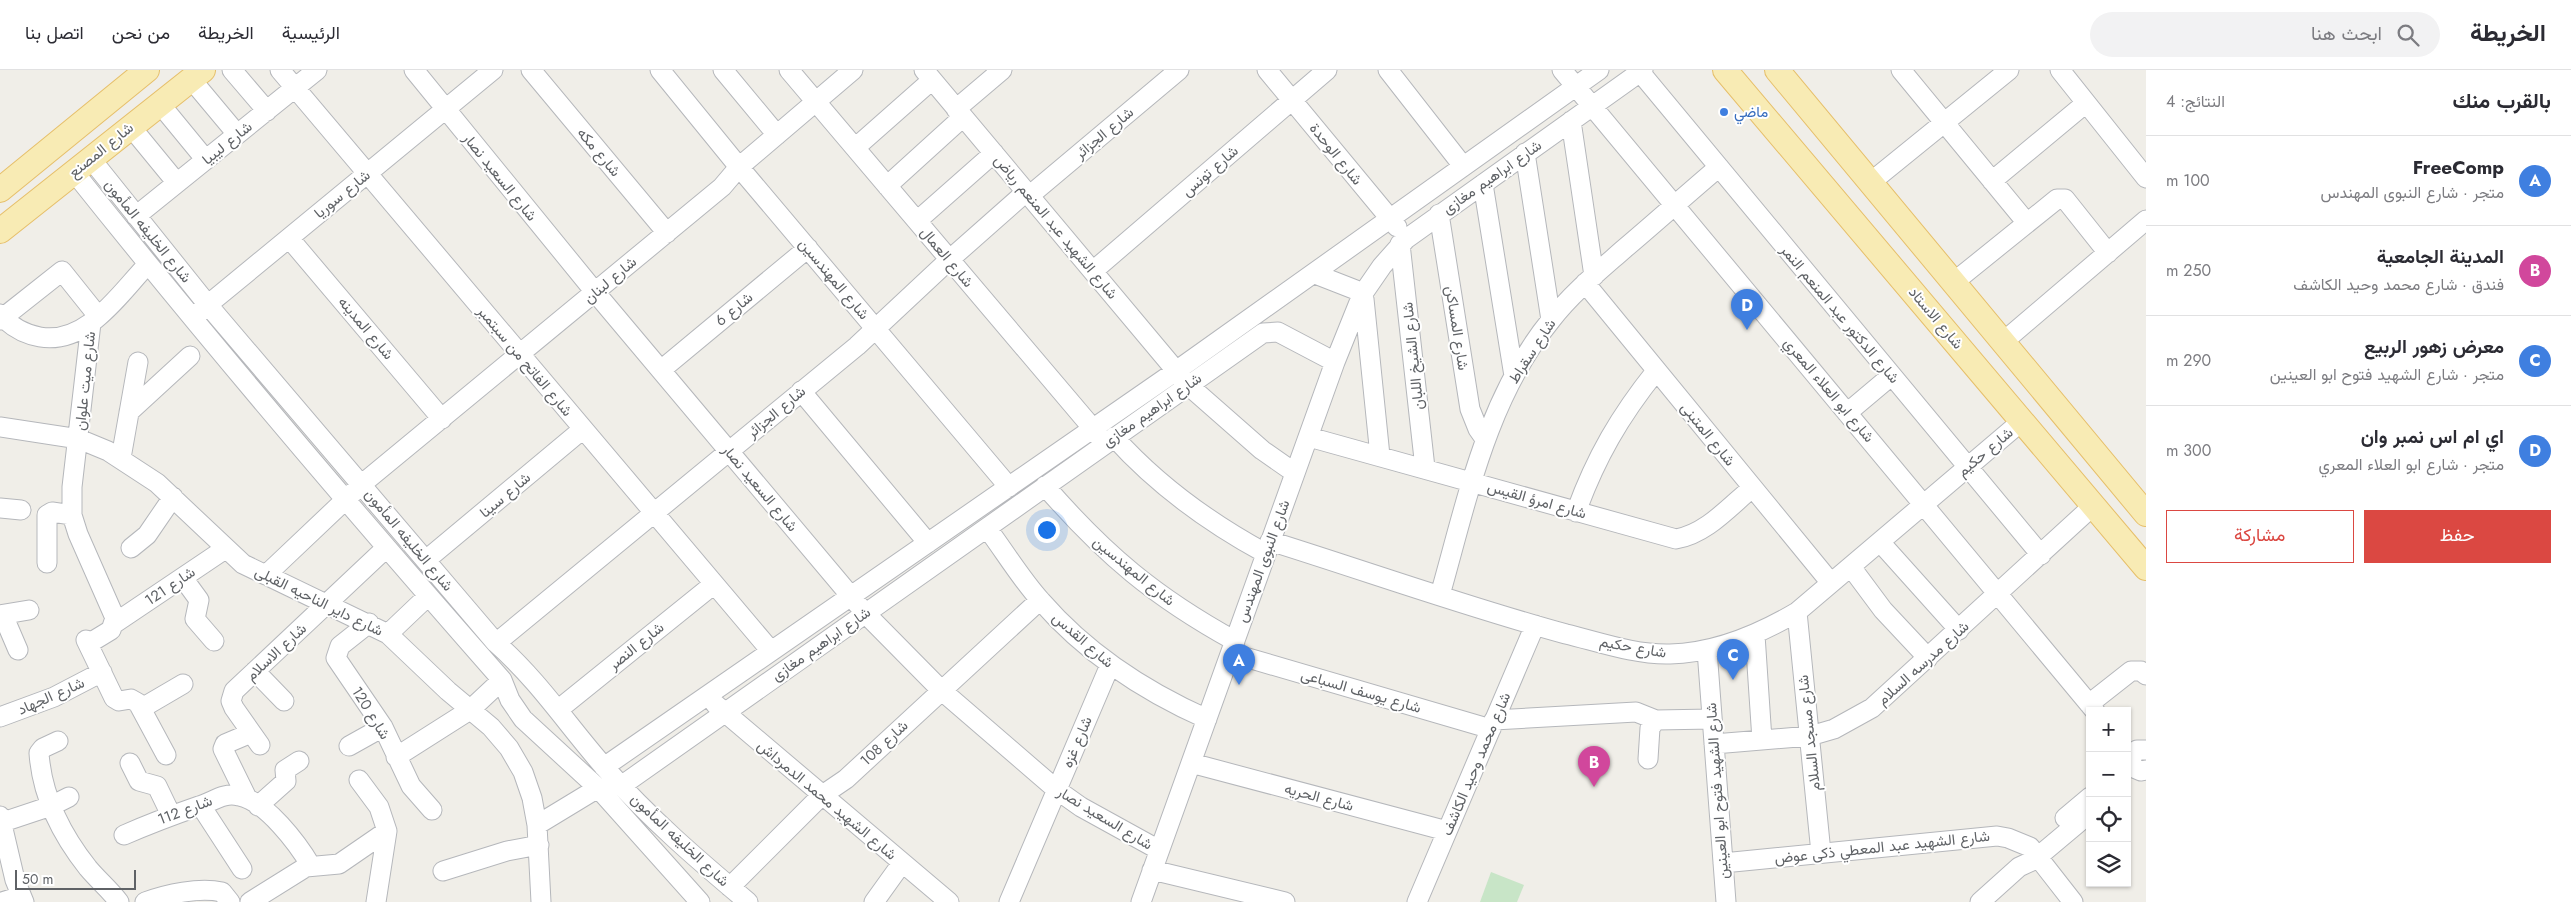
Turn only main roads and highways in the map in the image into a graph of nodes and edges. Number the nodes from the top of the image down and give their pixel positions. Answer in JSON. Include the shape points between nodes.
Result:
{"nodes":[{"id":1,"x":147,"y":70,"type":"edge"},
{"id":2,"x":1725,"y":70,"type":"edge"},
{"id":3,"x":1777,"y":70,"type":"edge"},
{"id":4,"x":197,"y":74,"type":"edge"},
{"id":5,"x":1829,"y":133,"type":"junction"},
{"id":6,"x":1803,"y":165,"type":"junction"},
{"id":7,"x":0,"y":190,"type":"edge"},
{"id":8,"x":0,"y":231,"type":"edge"},
{"id":9,"x":1923,"y":246,"type":"junction"},
{"id":10,"x":1897,"y":272,"type":"junction"},
{"id":11,"x":2146,"y":514,"type":"edge"},
{"id":12,"x":2146,"y":568,"type":"edge"}],
"edges":[{"from":1,"to":7,"type":"main road"},
{"from":2,"to":6,"type":"main road","name":"شارع الاستاد"},
{"from":3,"to":5,"type":"main road"},
{"from":4,"to":8,"type":"main road","name":"شارع المصنع"},
{"from":5,"to":6,"type":"main road","via":[[1829,155],[1818,165]]},
{"from":5,"to":9,"type":"main road"},
{"from":6,"to":10,"type":"main road","name":"شارع الاستاد"},
{"from":9,"to":10,"type":"main road","via":[[1904,252]]},
{"from":9,"to":11,"type":"main road"},
{"from":10,"to":12,"type":"main road","name":"شارع الاستاد"}]}
